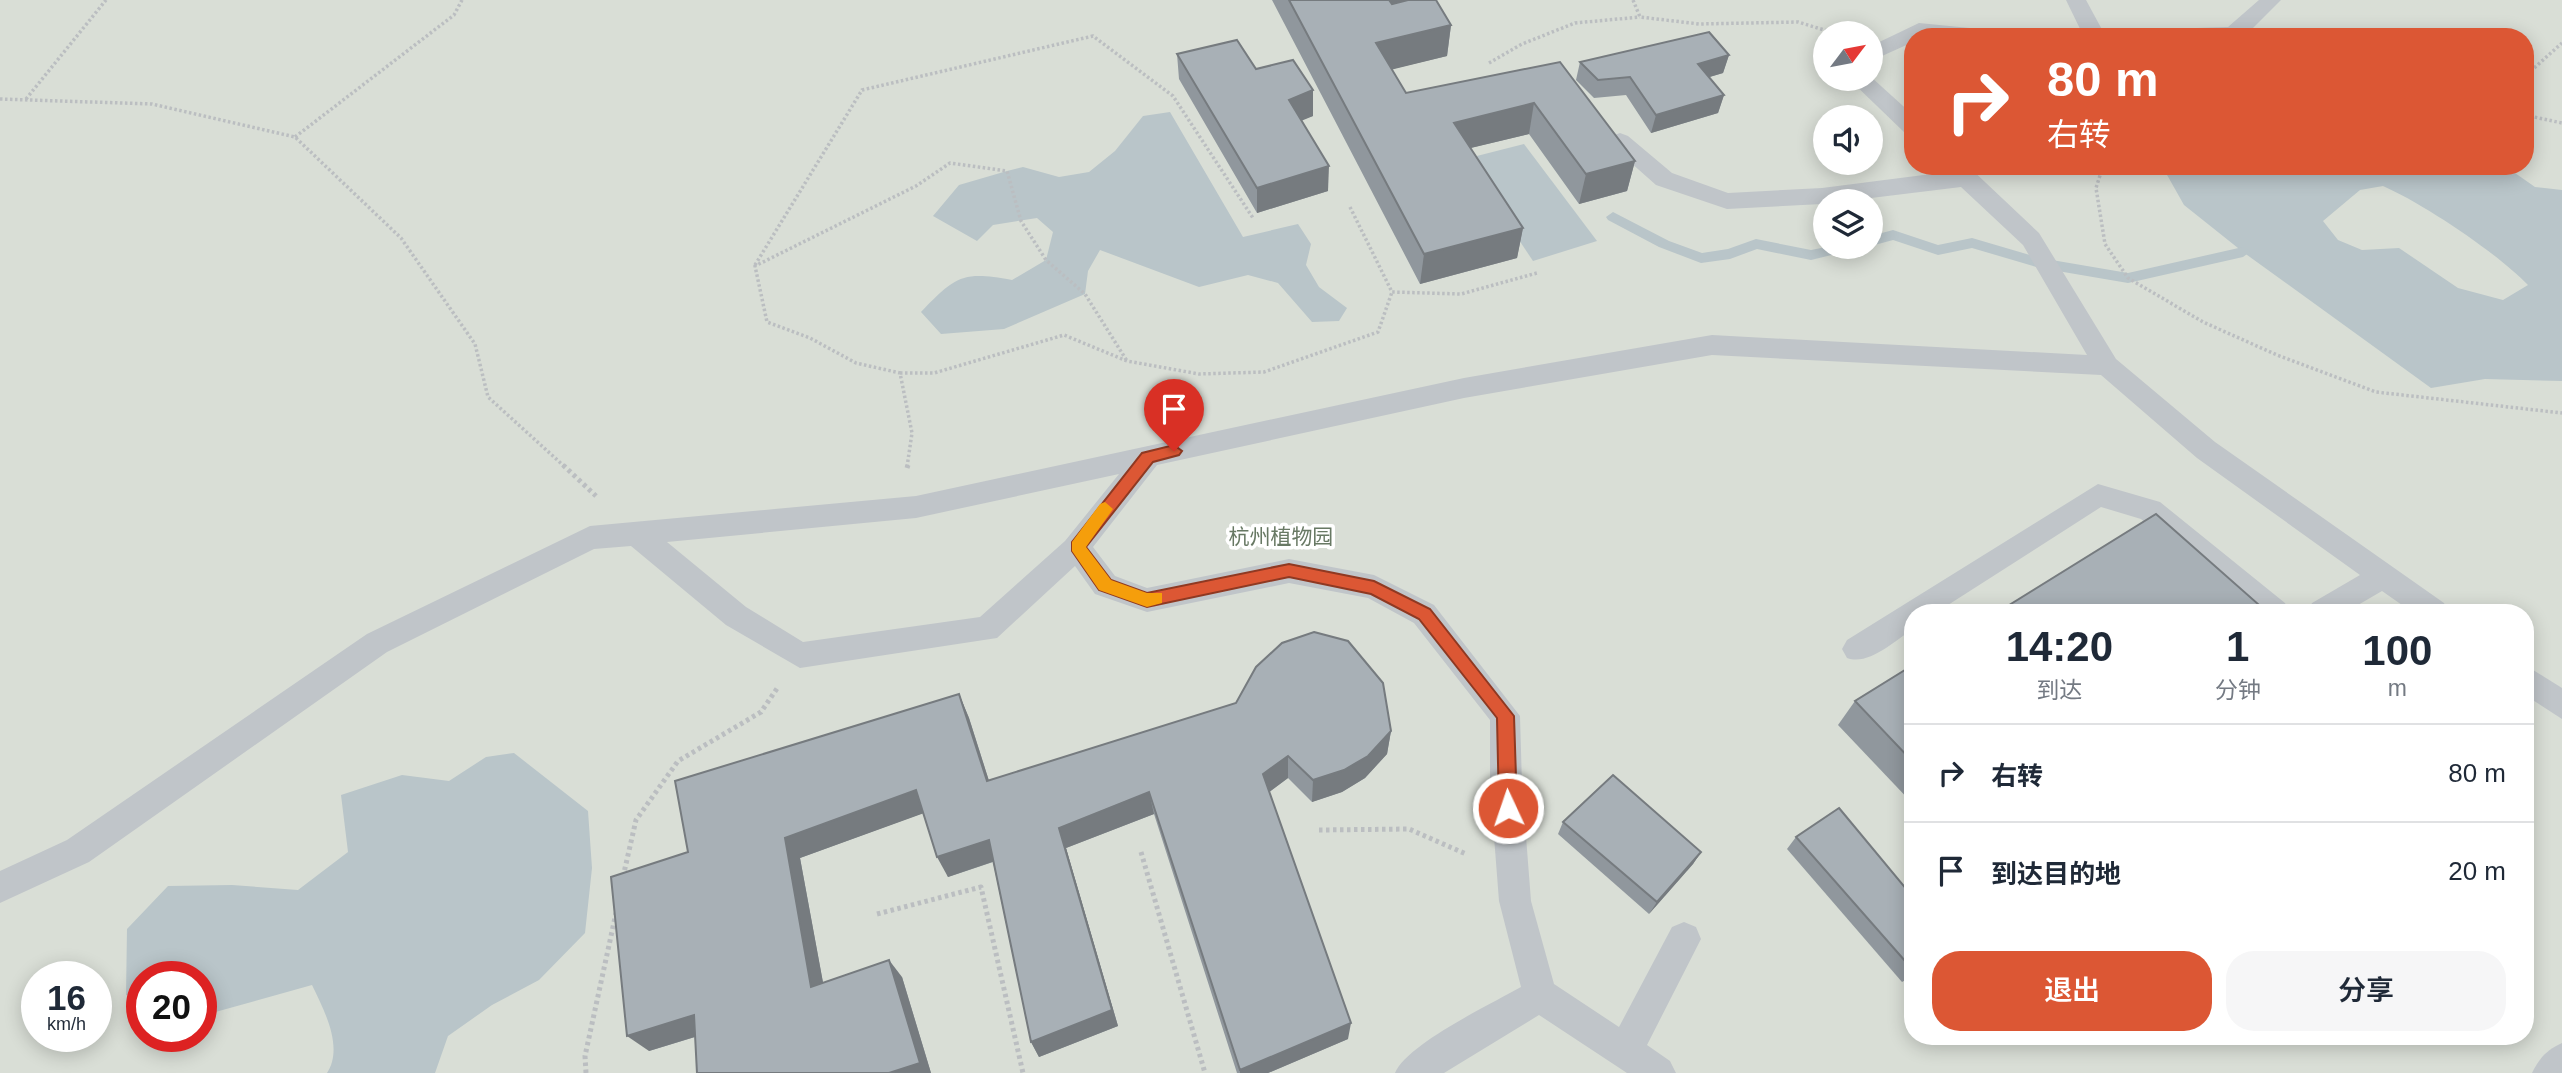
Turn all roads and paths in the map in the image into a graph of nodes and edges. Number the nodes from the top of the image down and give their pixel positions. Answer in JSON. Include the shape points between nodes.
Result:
{"nodes":[{"id":1,"x":106,"y":0,"type":"edge"},
{"id":2,"x":462,"y":0,"type":"edge"},
{"id":3,"x":1633,"y":0,"type":"edge"},
{"id":4,"x":2076,"y":0,"type":"edge"},
{"id":5,"x":2271,"y":0,"type":"edge"},
{"id":6,"x":1640,"y":17,"type":"junction"},
{"id":7,"x":1813,"y":27,"type":"edge"},
{"id":8,"x":2090,"y":28,"type":"edge"},
{"id":9,"x":2241,"y":28,"type":"edge"},
{"id":10,"x":1904,"y":38,"type":"edge"},
{"id":11,"x":2562,"y":43,"type":"edge"},
{"id":12,"x":1883,"y":48,"type":"edge"},
{"id":13,"x":1489,"y":63,"type":"dead end"},
{"id":14,"x":2534,"y":68,"type":"edge"},
{"id":15,"x":1873,"y":91,"type":"edge"},
{"id":16,"x":0,"y":99,"type":"edge"},
{"id":17,"x":26,"y":100,"type":"junction"},
{"id":18,"x":2534,"y":117,"type":"edge"},
{"id":19,"x":1904,"y":120,"type":"edge"},
{"id":20,"x":2562,"y":123,"type":"edge"},
{"id":21,"x":295,"y":137,"type":"junction"},
{"id":22,"x":1620,"y":141,"type":"edge"},
{"id":23,"x":1943,"y":175,"type":"edge"},
{"id":24,"x":1963,"y":175,"type":"edge"},
{"id":25,"x":2100,"y":175,"type":"edge"},
{"id":26,"x":1350,"y":208,"type":"dead end"},
{"id":27,"x":1253,"y":218,"type":"edge"},
{"id":28,"x":755,"y":266,"type":"junction"},
{"id":29,"x":1537,"y":273,"type":"dead end"},
{"id":30,"x":1392,"y":292,"type":"junction"},
{"id":31,"x":1127,"y":361,"type":"junction"},
{"id":32,"x":2108,"y":366,"type":"junction"},
{"id":33,"x":900,"y":373,"type":"junction"},
{"id":34,"x":2562,"y":413,"type":"edge"},
{"id":35,"x":1148,"y":457,"type":"junction"},
{"id":36,"x":887,"y":510,"type":"junction"},
{"id":37,"x":638,"y":534,"type":"junction"},
{"id":38,"x":1077,"y":547,"type":"junction"},
{"id":39,"x":2382,"y":576,"type":"junction"},
{"id":40,"x":1927,"y":604,"type":"edge"},
{"id":41,"x":2265,"y":604,"type":"edge"},
{"id":42,"x":2335,"y":604,"type":"edge"},
{"id":43,"x":2422,"y":604,"type":"edge"},
{"id":44,"x":1904,"y":619,"type":"edge"},
{"id":45,"x":1857,"y":649,"type":"dead end"},
{"id":46,"x":800,"y":655,"type":"junction"},
{"id":47,"x":2534,"y":685,"type":"edge"},
{"id":48,"x":2562,"y":705,"type":"edge"},
{"id":49,"x":1319,"y":830,"type":"dead end"},
{"id":50,"x":1141,"y":852,"type":"dead end"},
{"id":51,"x":622,"y":886,"type":"edge"},
{"id":52,"x":0,"y":887,"type":"edge"},
{"id":53,"x":619,"y":899,"type":"edge"},
{"id":54,"x":1515,"y":901,"type":"junction"},
{"id":55,"x":877,"y":914,"type":"dead end"},
{"id":56,"x":1684,"y":939,"type":"dead end"},
{"id":57,"x":1540,"y":995,"type":"junction"},
{"id":58,"x":1625,"y":1051,"type":"junction"},
{"id":59,"x":2562,"y":1061,"type":"edge"},
{"id":60,"x":586,"y":1073,"type":"edge"},
{"id":61,"x":1023,"y":1073,"type":"edge"},
{"id":62,"x":1205,"y":1073,"type":"edge"},
{"id":63,"x":1413,"y":1073,"type":"edge"},
{"id":64,"x":1658,"y":1073,"type":"edge"},
{"id":65,"x":2550,"y":1073,"type":"edge"}],
"edges":[{"from":1,"to":17,"type":"path"},
{"from":2,"to":21,"type":"path","via":[[454,15]]},
{"from":3,"to":6,"type":"path"},
{"from":4,"to":8,"type":"lane"},
{"from":5,"to":9,"type":"lane"},
{"from":6,"to":7,"type":"path","via":[[1699,24],[1798,22]]},
{"from":6,"to":13,"type":"path","via":[[1575,23]]},
{"from":10,"to":12,"type":"lane"},
{"from":11,"to":14,"type":"path"},
{"from":15,"to":19,"type":"lane"},
{"from":16,"to":17,"type":"path"},
{"from":17,"to":21,"type":"path","via":[[152,104]]},
{"from":18,"to":20,"type":"path"},
{"from":21,"to":37,"type":"path","via":[[401,239],[475,344],[488,397]]},
{"from":22,"to":23,"type":"lane","via":[[1664,180],[1727,201],[1822,196]]},
{"from":24,"to":32,"type":"lane","via":[[2031,239]]},
{"from":25,"to":34,"type":"path","via":[[2096,188],[2105,244],[2128,278],[2203,322],[2376,391]]},
{"from":26,"to":30,"type":"path"},
{"from":27,"to":28,"type":"path","via":[[1173,96],[1093,36],[862,90]]},
{"from":28,"to":31,"type":"path","via":[[916,186],[950,163],[1007,171],[1021,221],[1046,260],[1084,294]]},
{"from":28,"to":33,"type":"path","via":[[766,322],[810,338],[856,363]]},
{"from":29,"to":30,"type":"path","via":[[1461,294]]},
{"from":30,"to":31,"type":"path","via":[[1378,331],[1264,372],[1199,374]]},
{"from":31,"to":33,"type":"path","via":[[1064,335],[934,373]]},
{"from":32,"to":35,"type":"lane","via":[[1712,345],[1464,388]]},
{"from":32,"to":39,"type":"lane","via":[[2206,450]]},
{"from":33,"to":36,"type":"path","via":[[913,454]]},
{"from":35,"to":36,"type":"lane"},
{"from":35,"to":38,"type":"lane"},
{"from":36,"to":37,"type":"lane"},
{"from":37,"to":46,"type":"lane","via":[[736,616]]},
{"from":37,"to":52,"type":"lane","via":[[590,538],[377,643],[78,851]]},
{"from":38,"to":46,"type":"lane","via":[[987,629]]},
{"from":38,"to":54,"type":"lane","via":[[1105,585],[1147,600],[1289,570],[1374,587],[1424,614],[1505,716]]},
{"from":39,"to":42,"type":"lane"},
{"from":39,"to":43,"type":"lane"},
{"from":40,"to":41,"type":"lane","via":[[2098,495],[2150,510]]},
{"from":44,"to":45,"type":"lane"},
{"from":46,"to":51,"type":"path","via":[[761,712],[678,761],[636,820]]},
{"from":47,"to":48,"type":"lane"},
{"from":49,"to":54,"type":"path","via":[[1409,829],[1467,855]]},
{"from":50,"to":62,"type":"path"},
{"from":53,"to":60,"type":"path","via":[[585,1056]]},
{"from":54,"to":57,"type":"lane"},
{"from":55,"to":61,"type":"path","via":[[981,887]]},
{"from":56,"to":58,"type":"lane"},
{"from":57,"to":58,"type":"lane"},
{"from":57,"to":63,"type":"lane"},
{"from":58,"to":64,"type":"lane"},
{"from":59,"to":65,"type":"lane"}]}
